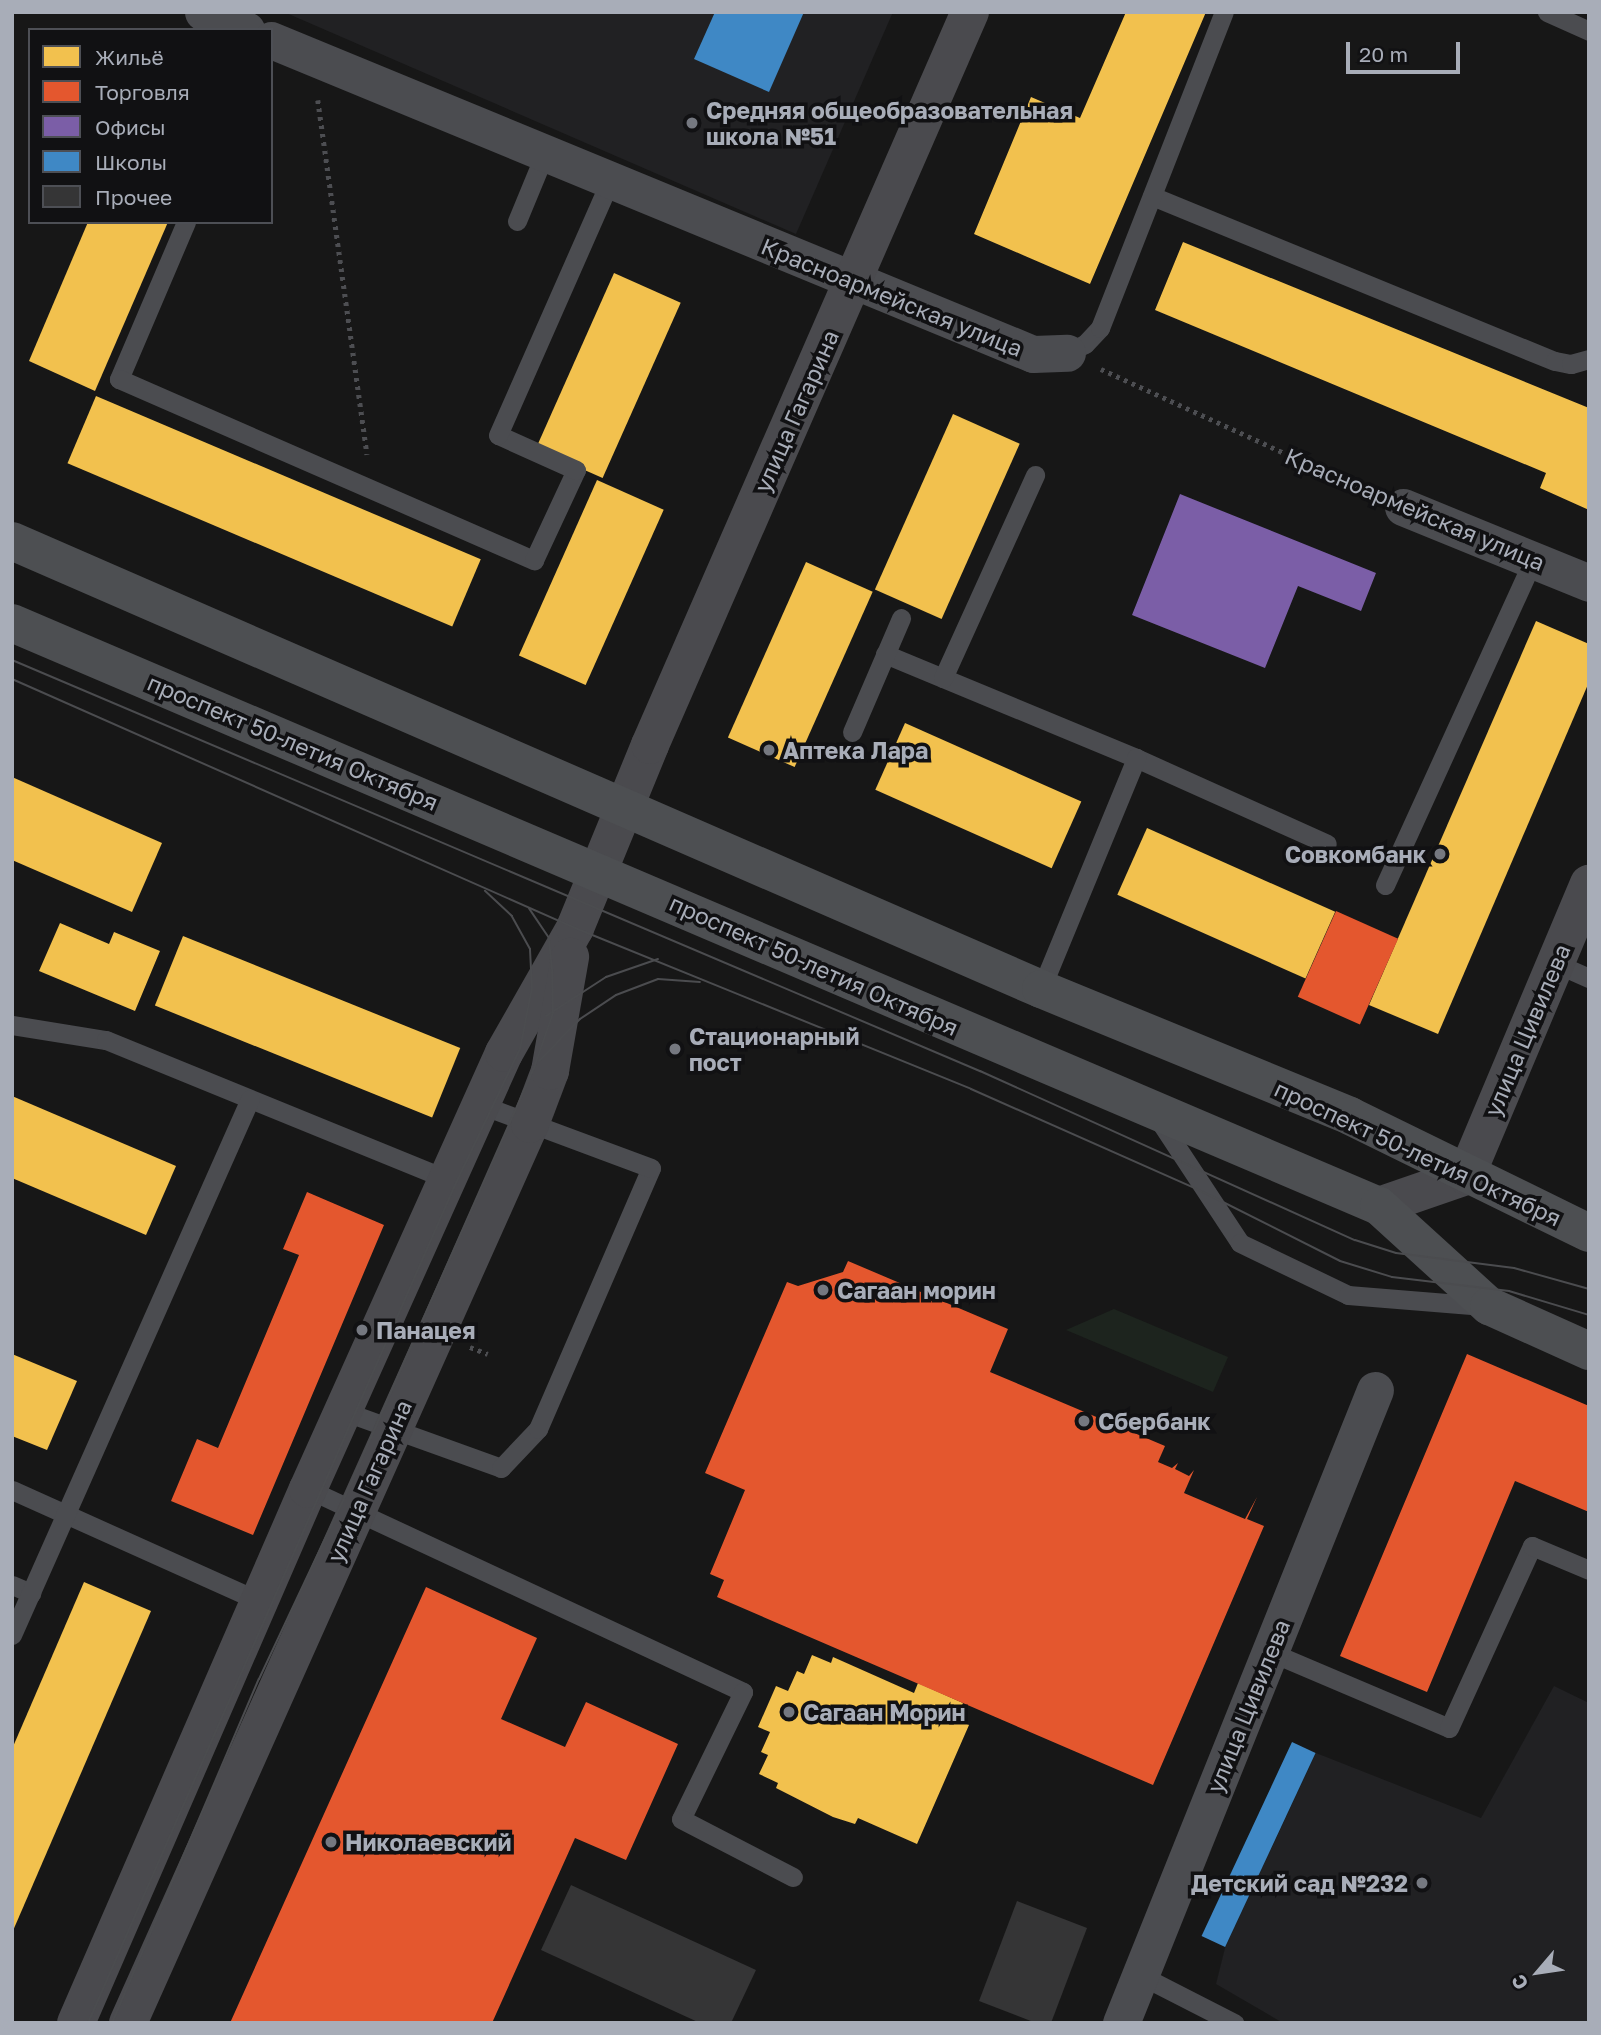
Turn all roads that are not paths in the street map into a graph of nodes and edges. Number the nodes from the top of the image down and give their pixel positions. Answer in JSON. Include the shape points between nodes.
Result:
{"nodes":[{"id":1,"x":203,"y":12,"type":"edge"},
{"id":2,"x":970,"y":12,"type":"edge"},
{"id":3,"x":1224,"y":12,"type":"edge"},
{"id":4,"x":1547,"y":12,"type":"edge"},
{"id":5,"x":241,"y":28,"type":"edge"},
{"id":6,"x":1589,"y":31,"type":"edge"},
{"id":7,"x":273,"y":41,"type":"edge"},
{"id":8,"x":545,"y":153,"type":"junction"},
{"id":9,"x":610,"y":181,"type":"junction"},
{"id":10,"x":1152,"y":196,"type":"junction"},
{"id":11,"x":517,"y":221,"type":"dead end"},
{"id":12,"x":185,"y":224,"type":"edge"},
{"id":13,"x":852,"y":282,"type":"junction"},
{"id":14,"x":1067,"y":353,"type":"joint"},
{"id":15,"x":1589,"y":359,"type":"edge"},
{"id":16,"x":1035,"y":475,"type":"dead end"},
{"id":17,"x":1403,"y":507,"type":"road end"},
{"id":18,"x":12,"y":541,"type":"edge"},
{"id":19,"x":1533,"y":560,"type":"junction"},
{"id":20,"x":1589,"y":583,"type":"edge"},
{"id":21,"x":901,"y":618,"type":"dead end"},
{"id":22,"x":12,"y":623,"type":"edge"},
{"id":23,"x":885,"y":654,"type":"junction"},
{"id":24,"x":943,"y":678,"type":"junction"},
{"id":25,"x":852,"y":732,"type":"dead end"},
{"id":26,"x":1136,"y":758,"type":"junction"},
{"id":27,"x":623,"y":809,"type":"junction"},
{"id":28,"x":1327,"y":844,"type":"dead end"},
{"id":29,"x":598,"y":871,"type":"junction"},
{"id":30,"x":1589,"y":884,"type":"edge"},
{"id":31,"x":1385,"y":885,"type":"dead end"},
{"id":32,"x":575,"y":928,"type":"junction"},
{"id":33,"x":1572,"y":971,"type":"edge"},
{"id":34,"x":1041,"y":989,"type":"junction"},
{"id":35,"x":12,"y":1025,"type":"edge"},
{"id":36,"x":250,"y":1099,"type":"junction"},
{"id":37,"x":482,"y":1105,"type":"junction"},
{"id":38,"x":1154,"y":1113,"type":"junction"},
{"id":39,"x":530,"y":1124,"type":"junction"},
{"id":40,"x":1466,"y":1176,"type":"junction"},
{"id":41,"x":449,"y":1180,"type":"junction"},
{"id":42,"x":1378,"y":1206,"type":"junction"},
{"id":43,"x":1589,"y":1233,"type":"edge"},
{"id":44,"x":1489,"y":1306,"type":"junction"},
{"id":45,"x":1589,"y":1351,"type":"edge"},
{"id":46,"x":1375,"y":1390,"type":"dead end"},
{"id":47,"x":343,"y":1411,"type":"junction"},
{"id":48,"x":391,"y":1430,"type":"junction"},
{"id":49,"x":308,"y":1489,"type":"junction"},
{"id":50,"x":12,"y":1490,"type":"edge"},
{"id":51,"x":355,"y":1507,"type":"junction"},
{"id":52,"x":66,"y":1514,"type":"junction"},
{"id":53,"x":1589,"y":1570,"type":"edge"},
{"id":54,"x":12,"y":1585,"type":"edge"},
{"id":55,"x":31,"y":1593,"type":"junction"},
{"id":56,"x":261,"y":1602,"type":"junction"},
{"id":57,"x":12,"y":1635,"type":"edge"},
{"id":58,"x":1269,"y":1651,"type":"junction"},
{"id":59,"x":793,"y":1877,"type":"dead end"},
{"id":60,"x":1140,"y":1975,"type":"junction"},
{"id":61,"x":76,"y":2023,"type":"edge"},
{"id":62,"x":128,"y":2023,"type":"edge"},
{"id":63,"x":1121,"y":2023,"type":"edge"},
{"id":64,"x":1234,"y":2023,"type":"edge"}],
"edges":[{"from":1,"to":5,"type":"street"},
{"from":2,"to":13,"type":"street","name":"улица Гагарина"},
{"from":3,"to":10,"type":"lane"},
{"from":4,"to":6,"type":"lane"},
{"from":7,"to":8,"type":"street","name":"Красноармейская улица"},
{"from":8,"to":9,"type":"street","name":"Красноармейская улица"},
{"from":8,"to":11,"type":"lane"},
{"from":9,"to":12,"type":"lane","via":[[498,435],[576,470],[534,560],[119,379]]},
{"from":9,"to":13,"type":"street","name":"Красноармейская улица"},
{"from":10,"to":14,"type":"lane","via":[[1100,328],[1085,344]]},
{"from":10,"to":15,"type":"lane","via":[[1555,361],[1570,364]]},
{"from":13,"to":14,"type":"street","name":"Красноармейская улица","via":[[1033,354]]},
{"from":13,"to":27,"type":"street","name":"улица Гагарина"},
{"from":16,"to":24,"type":"lane"},
{"from":17,"to":19,"type":"street","name":"Красноармейская улица"},
{"from":18,"to":27,"type":"main road","name":"проспект 50-летия Октября"},
{"from":19,"to":20,"type":"street","name":"Красноармейская улица"},
{"from":19,"to":31,"type":"lane"},
{"from":21,"to":23,"type":"lane"},
{"from":22,"to":29,"type":"main road","name":"проспект 50-летия Октября"},
{"from":23,"to":24,"type":"lane"},
{"from":23,"to":25,"type":"lane"},
{"from":24,"to":26,"type":"lane"},
{"from":26,"to":28,"type":"lane"},
{"from":26,"to":34,"type":"lane"},
{"from":27,"to":29,"type":"street","name":"улица Гагарина"},
{"from":27,"to":34,"type":"main road","name":"проспект 50-летия Октября"},
{"from":29,"to":32,"type":"street","name":"улица Гагарина"},
{"from":29,"to":38,"type":"main road","name":"проспект 50-летия Октября"},
{"from":30,"to":33,"type":"street","name":"улица Цивилева"},
{"from":32,"to":37,"type":"street","via":[[505,1053]]},
{"from":32,"to":39,"type":"street","name":"улица Гагарина","via":[[550,1070]]},
{"from":33,"to":40,"type":"street","name":"улица Цивилева"},
{"from":34,"to":40,"type":"main road","name":"проспект 50-летия Октября","via":[[1350,1116]]},
{"from":35,"to":36,"type":"lane","via":[[106,1040]]},
{"from":36,"to":41,"type":"lane"},
{"from":36,"to":52,"type":"lane"},
{"from":37,"to":39,"type":"lane"},
{"from":37,"to":41,"type":"street"},
{"from":38,"to":42,"type":"main road","name":"проспект 50-летия Октября"},
{"from":38,"to":44,"type":"lane","via":[[1240,1243],[1348,1295]]},
{"from":39,"to":48,"type":"street","name":"улица Гагарина"},
{"from":39,"to":48,"type":"lane","via":[[650,1168],[538,1429],[501,1468]]},
{"from":40,"to":42,"type":"street"},
{"from":40,"to":43,"type":"main road","name":"проспект 50-летия Октября"},
{"from":41,"to":47,"type":"street"},
{"from":42,"to":44,"type":"main road","name":"проспект 50-летия Октября"},
{"from":44,"to":45,"type":"main road","name":"проспект 50-летия Октября"},
{"from":46,"to":58,"type":"street","name":"улица Цивилева"},
{"from":47,"to":48,"type":"lane"},
{"from":47,"to":49,"type":"street"},
{"from":48,"to":51,"type":"street","name":"улица Гагарина"},
{"from":49,"to":51,"type":"lane"},
{"from":49,"to":56,"type":"street"},
{"from":50,"to":52,"type":"lane"},
{"from":51,"to":59,"type":"lane","via":[[743,1692],[681,1819]]},
{"from":51,"to":62,"type":"street","name":"улица Гагарина"},
{"from":52,"to":55,"type":"lane"},
{"from":52,"to":56,"type":"lane"},
{"from":53,"to":58,"type":"lane","via":[[1532,1546],[1450,1728]]},
{"from":54,"to":55,"type":"lane"},
{"from":55,"to":57,"type":"lane"},
{"from":56,"to":61,"type":"street"},
{"from":58,"to":60,"type":"street","name":"улица Цивилева"},
{"from":60,"to":63,"type":"street","name":"улица Цивилева"},
{"from":60,"to":64,"type":"lane"}]}
